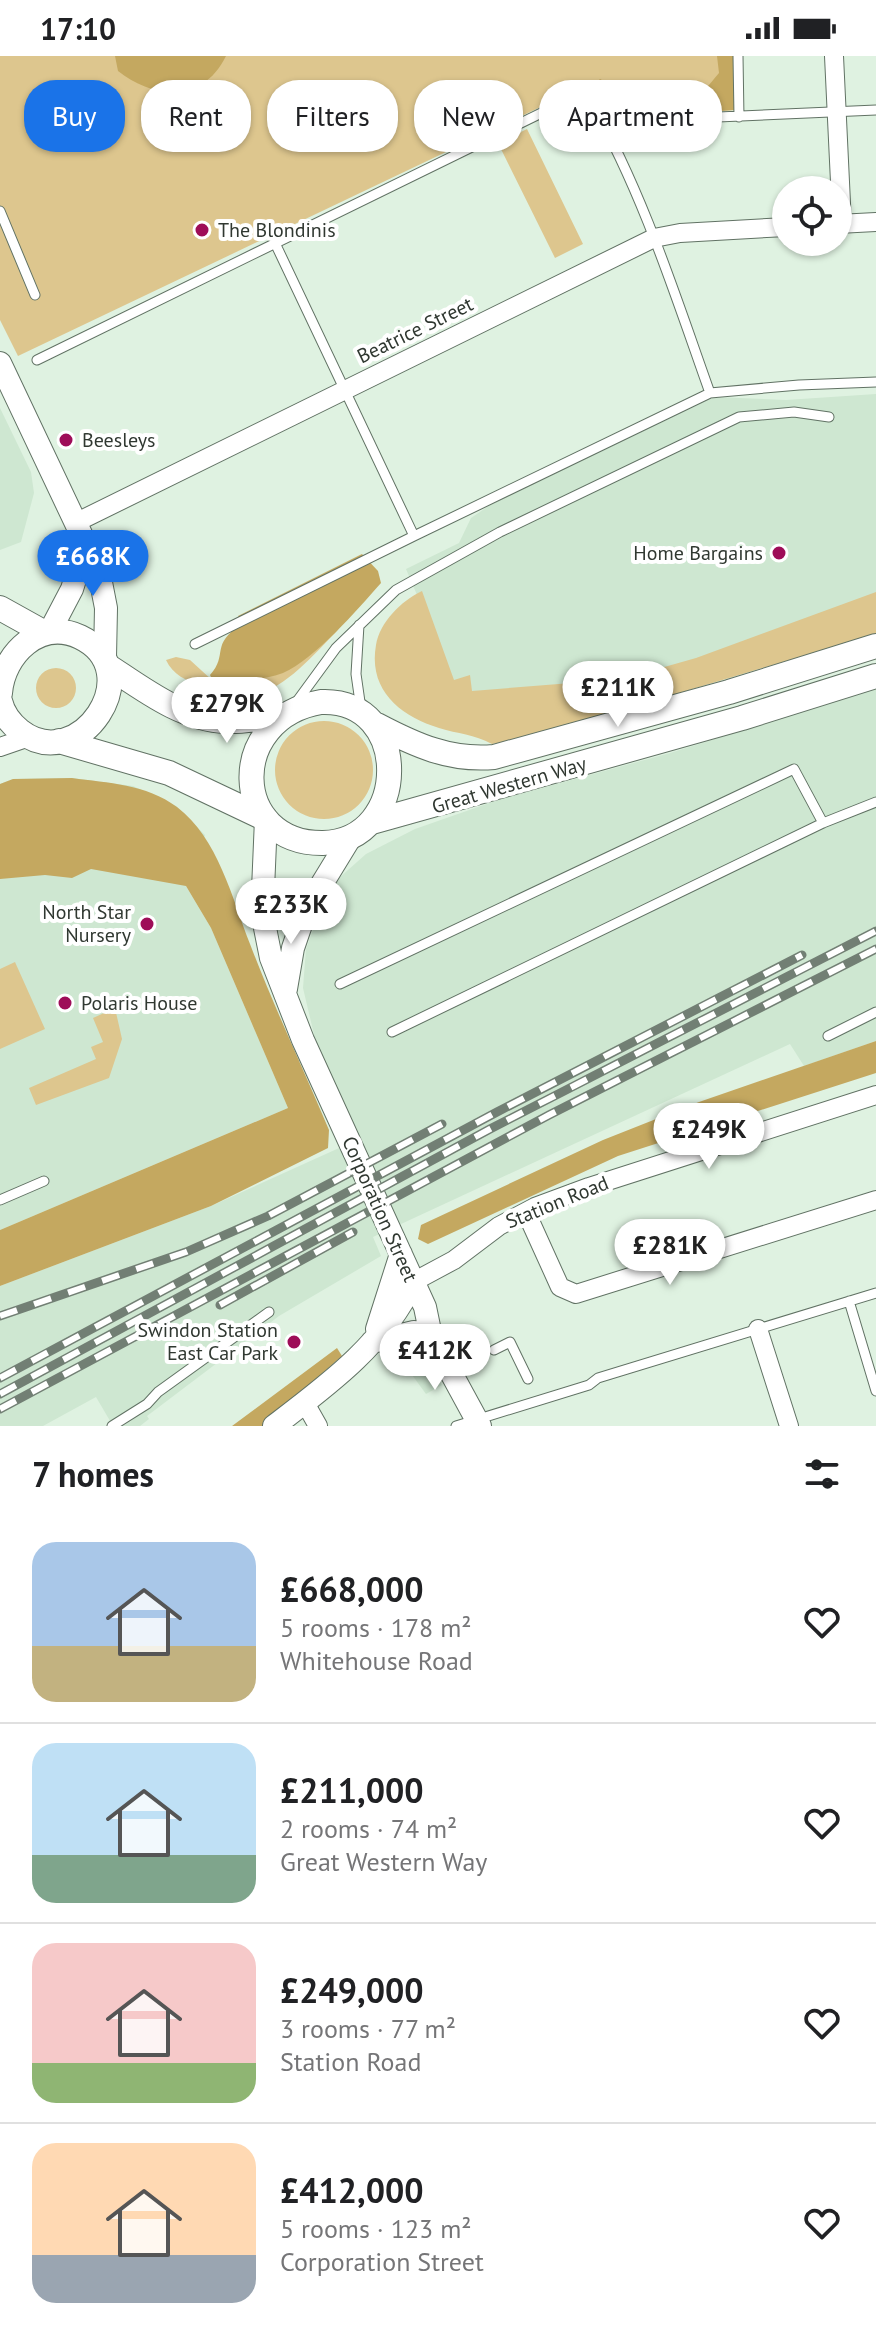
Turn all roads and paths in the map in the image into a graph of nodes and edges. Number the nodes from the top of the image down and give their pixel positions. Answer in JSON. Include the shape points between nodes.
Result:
{"nodes":[{"id":1,"x":738,"y":56,"type":"edge"},
{"id":2,"x":834,"y":56,"type":"edge"},
{"id":3,"x":876,"y":110,"type":"edge"},
{"id":4,"x":836,"y":112,"type":"junction"},
{"id":5,"x":539,"y":114,"type":"edge"},
{"id":6,"x":739,"y":117,"type":"junction"},
{"id":7,"x":722,"y":118,"type":"edge"},
{"id":8,"x":616,"y":152,"type":"edge"},
{"id":9,"x":838,"y":176,"type":"edge"},
{"id":10,"x":0,"y":211,"type":"edge"},
{"id":11,"x":876,"y":222,"type":"edge"},
{"id":12,"x":852,"y":223,"type":"edge"},
{"id":13,"x":772,"y":228,"type":"edge"},
{"id":14,"x":654,"y":238,"type":"junction"},
{"id":15,"x":275,"y":243,"type":"junction"},
{"id":16,"x":35,"y":295,"type":"dead end"},
{"id":17,"x":37,"y":360,"type":"dead end"},
{"id":18,"x":0,"y":363,"type":"edge"},
{"id":19,"x":876,"y":382,"type":"edge"},
{"id":20,"x":345,"y":389,"type":"junction"},
{"id":21,"x":710,"y":393,"type":"junction"},
{"id":22,"x":829,"y":417,"type":"dead end"},
{"id":23,"x":77,"y":522,"type":"junction"},
{"id":24,"x":414,"y":536,"type":"junction"},
{"id":25,"x":86,"y":544,"type":"junction"},
{"id":26,"x":0,"y":608,"type":"edge"},
{"id":27,"x":359,"y":625,"type":"junction"},
{"id":28,"x":48,"y":632,"type":"junction"},
{"id":29,"x":195,"y":644,"type":"dead end"},
{"id":30,"x":876,"y":646,"type":"edge"},
{"id":31,"x":107,"y":662,"type":"junction"},
{"id":32,"x":876,"y":676,"type":"edge"},
{"id":33,"x":0,"y":693,"type":"edge"},
{"id":34,"x":0,"y":705,"type":"edge"},
{"id":35,"x":287,"y":713,"type":"junction"},
{"id":36,"x":369,"y":718,"type":"junction"},
{"id":37,"x":29,"y":737,"type":"junction"},
{"id":38,"x":59,"y":741,"type":"junction"},
{"id":39,"x":0,"y":747,"type":"edge"},
{"id":40,"x":876,"y":802,"type":"edge"},
{"id":41,"x":266,"y":819,"type":"junction"},
{"id":42,"x":372,"y":822,"type":"junction"},
{"id":43,"x":823,"y":823,"type":"junction"},
{"id":44,"x":350,"y":838,"type":"junction"},
{"id":45,"x":340,"y":984,"type":"dead end"},
{"id":46,"x":286,"y":989,"type":"junction"},
{"id":47,"x":876,"y":1012,"type":"edge"},
{"id":48,"x":392,"y":1032,"type":"dead end"},
{"id":49,"x":828,"y":1036,"type":"dead end"},
{"id":50,"x":876,"y":1095,"type":"edge"},
{"id":51,"x":44,"y":1181,"type":"dead end"},
{"id":52,"x":0,"y":1200,"type":"edge"},
{"id":53,"x":876,"y":1200,"type":"edge"},
{"id":54,"x":526,"y":1212,"type":"junction"},
{"id":55,"x":401,"y":1254,"type":"junction"},
{"id":56,"x":413,"y":1282,"type":"junction"},
{"id":57,"x":876,"y":1293,"type":"edge"},
{"id":58,"x":849,"y":1301,"type":"junction"},
{"id":59,"x":269,"y":1312,"type":"dead end"},
{"id":60,"x":758,"y":1329,"type":"junction"},
{"id":61,"x":431,"y":1336,"type":"junction"},
{"id":62,"x":372,"y":1342,"type":"junction"},
{"id":63,"x":494,"y":1350,"type":"dead end"},
{"id":64,"x":528,"y":1379,"type":"dead end"},
{"id":65,"x":876,"y":1391,"type":"edge"},
{"id":66,"x":305,"y":1403,"type":"junction"},
{"id":67,"x":470,"y":1423,"type":"edge"},
{"id":68,"x":112,"y":1426,"type":"edge"},
{"id":69,"x":274,"y":1426,"type":"edge"},
{"id":70,"x":318,"y":1426,"type":"edge"},
{"id":71,"x":789,"y":1426,"type":"edge"}],
"edges":[{"from":1,"to":6,"type":"lane"},
{"from":2,"to":4,"type":"street"},
{"from":3,"to":4,"type":"lane"},
{"from":4,"to":6,"type":"lane"},
{"from":4,"to":9,"type":"street"},
{"from":5,"to":15,"type":"lane"},
{"from":6,"to":7,"type":"lane"},
{"from":8,"to":14,"type":"lane"},
{"from":10,"to":16,"type":"lane"},
{"from":11,"to":12,"type":"street"},
{"from":13,"to":14,"type":"street","name":"Beatrice Street"},
{"from":14,"to":20,"type":"street","name":"Beatrice Street"},
{"from":14,"to":21,"type":"lane"},
{"from":15,"to":17,"type":"lane"},
{"from":15,"to":20,"type":"lane"},
{"from":18,"to":23,"type":"street"},
{"from":19,"to":21,"type":"lane"},
{"from":20,"to":23,"type":"street","name":"Beatrice Street"},
{"from":20,"to":24,"type":"lane"},
{"from":21,"to":24,"type":"lane"},
{"from":22,"to":27,"type":"lane","via":[[767,412],[722,423],[408,582]]},
{"from":23,"to":25,"type":"street"},
{"from":24,"to":29,"type":"lane"},
{"from":25,"to":28,"type":"street","via":[[72,589]]},
{"from":25,"to":31,"type":"street","via":[[104,586]]},
{"from":26,"to":28,"type":"main road"},
{"from":27,"to":35,"type":"lane"},
{"from":27,"to":36,"type":"lane","via":[[356,674]]},
{"from":28,"to":31,"type":"main road","via":[[80,637]]},
{"from":28,"to":33,"type":"main road","via":[[15,653]]},
{"from":30,"to":36,"type":"main road","name":"Great Western Way","via":[[494,757],[443,754]]},
{"from":31,"to":35,"type":"main road","via":[[163,700],[204,717],[236,721]]},
{"from":31,"to":38,"type":"main road","via":[[107,693],[99,715],[79,734]]},
{"from":32,"to":42,"type":"main road","name":"Great Western Way"},
{"from":34,"to":37,"type":"main road","via":[[7,719]]},
{"from":35,"to":36,"type":"main road","via":[[328,702]]},
{"from":35,"to":41,"type":"main road","via":[[259,743],[251,771]]},
{"from":36,"to":42,"type":"main road","via":[[388,752],[390,776],[384,803]]},
{"from":37,"to":38,"type":"main road"},
{"from":37,"to":39,"type":"street"},
{"from":38,"to":41,"type":"main road","via":[[169,773]]},
{"from":40,"to":43,"type":"lane"},
{"from":41,"to":44,"type":"main road","via":[[300,840],[327,843]]},
{"from":41,"to":46,"type":"street","name":"Corporation Street","via":[[263,926]]},
{"from":42,"to":44,"type":"main road"},
{"from":43,"to":45,"type":"lane","via":[[794,769]]},
{"from":43,"to":48,"type":"lane"},
{"from":44,"to":46,"type":"street","name":"Corporation Street","via":[[306,910]]},
{"from":46,"to":55,"type":"street","name":"Corporation Street","via":[[303,1040]]},
{"from":47,"to":49,"type":"lane"},
{"from":50,"to":54,"type":"street","name":"Station Road"},
{"from":51,"to":52,"type":"lane"},
{"from":53,"to":54,"type":"street","via":[[576,1294],[560,1287]]},
{"from":54,"to":56,"type":"street","name":"Station Road"},
{"from":55,"to":56,"type":"street","name":"Corporation Street"},
{"from":55,"to":62,"type":"street"},
{"from":56,"to":61,"type":"street","name":"Corporation Street"},
{"from":56,"to":62,"type":"street","via":[[397,1313]]},
{"from":57,"to":58,"type":"lane"},
{"from":58,"to":60,"type":"lane"},
{"from":58,"to":65,"type":"lane"},
{"from":59,"to":68,"type":"lane"},
{"from":60,"to":67,"type":"lane"},
{"from":60,"to":71,"type":"street"},
{"from":61,"to":62,"type":"street","via":[[414,1332]]},
{"from":61,"to":67,"type":"street","name":"Corporation Street","via":[[460,1368]]},
{"from":62,"to":66,"type":"street"},
{"from":63,"to":64,"type":"lane","via":[[510,1342]]},
{"from":66,"to":69,"type":"street"},
{"from":66,"to":70,"type":"street"}]}
